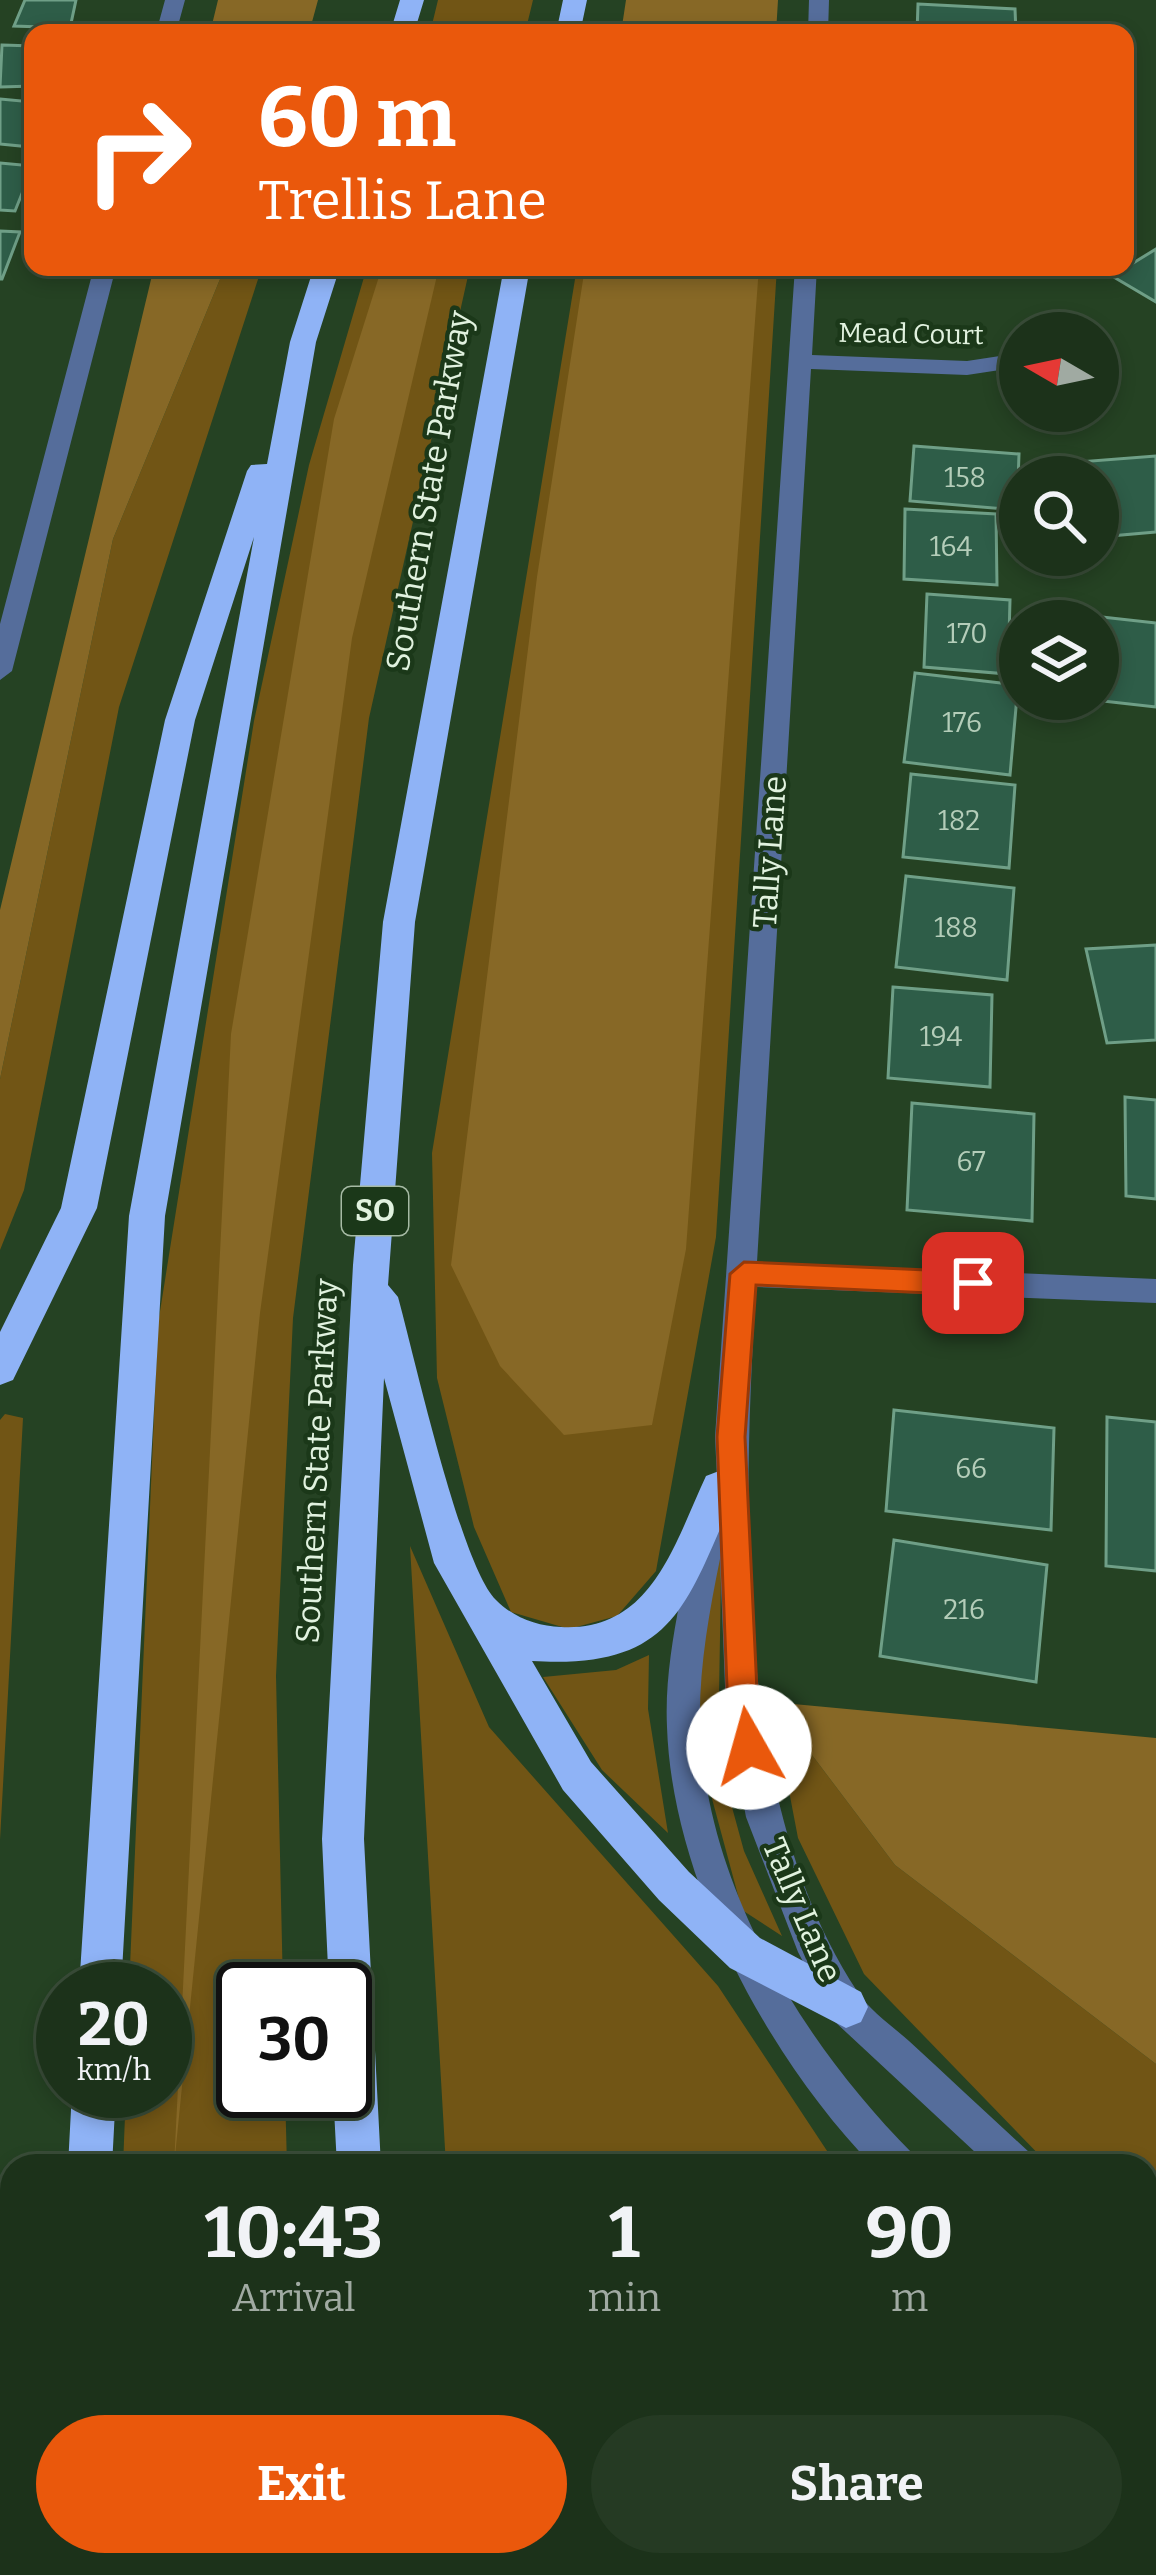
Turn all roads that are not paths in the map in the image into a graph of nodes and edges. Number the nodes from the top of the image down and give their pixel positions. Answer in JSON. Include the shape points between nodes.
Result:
{"nodes":[{"id":1,"x":103,"y":276,"type":"edge"},
{"id":2,"x":324,"y":276,"type":"edge"},
{"id":3,"x":515,"y":276,"type":"edge"},
{"id":4,"x":806,"y":276,"type":"edge"},
{"id":5,"x":303,"y":342,"type":"junction"},
{"id":6,"x":802,"y":362,"type":"junction"},
{"id":7,"x":999,"y":363,"type":"edge"},
{"id":8,"x":0,"y":671,"type":"edge"},
{"id":9,"x":371,"y":1265,"type":"junction"},
{"id":10,"x":744,"y":1274,"type":"junction"},
{"id":11,"x":1156,"y":1291,"type":"edge"},
{"id":12,"x":0,"y":1369,"type":"edge"},
{"id":13,"x":731,"y":1437,"type":"junction"},
{"id":14,"x":719,"y":1488,"type":"junction"},
{"id":15,"x":479,"y":1609,"type":"junction"},
{"id":16,"x":745,"y":1953,"type":"junction"},
{"id":17,"x":102,"y":1962,"type":"edge"},
{"id":18,"x":846,"y":2007,"type":"junction"},
{"id":19,"x":93,"y":2118,"type":"edge"},
{"id":20,"x":91,"y":2154,"type":"edge"},
{"id":21,"x":358,"y":2154,"type":"edge"},
{"id":22,"x":889,"y":2154,"type":"edge"},
{"id":23,"x":1003,"y":2154,"type":"edge"}],
"edges":[{"from":1,"to":8,"type":"street"},
{"from":2,"to":5,"type":"highway"},
{"from":3,"to":9,"type":"highway","name":"Southern State Parkway","number":"SO","via":[[399,922]]},
{"from":4,"to":6,"type":"street","name":"Tally Lane"},
{"from":5,"to":12,"type":"highway","via":[[180,720],[79,1208]]},
{"from":5,"to":17,"type":"highway","via":[[148,1216]]},
{"from":6,"to":7,"type":"street","name":"Mead Court"},
{"from":6,"to":10,"type":"street","name":"Tally Lane"},
{"from":9,"to":15,"type":"highway","via":[[453,1564]]},
{"from":9,"to":21,"type":"highway","name":"Southern State Parkway","number":"SO","via":[[344,1839]]},
{"from":10,"to":11,"type":"street"},
{"from":10,"to":13,"type":"street","name":"Tally Lane"},
{"from":13,"to":14,"type":"street","name":"Tally Lane"},
{"from":13,"to":18,"type":"street","name":"Tally Lane","via":[[743,1712],[763,1817],[810,1940]]},
{"from":14,"to":15,"type":"highway","via":[[666,1602],[633,1632],[577,1646],[527,1643]]},
{"from":14,"to":16,"type":"street","name":"Tally Lane","via":[[686,1647],[686,1756]]},
{"from":15,"to":16,"type":"highway","via":[[578,1777]]},
{"from":16,"to":18,"type":"highway"},
{"from":16,"to":22,"type":"street","name":"Tally Lane","via":[[796,2041]]},
{"from":18,"to":23,"type":"street","name":"Tally Lane"},
{"from":19,"to":20,"type":"highway"}]}
